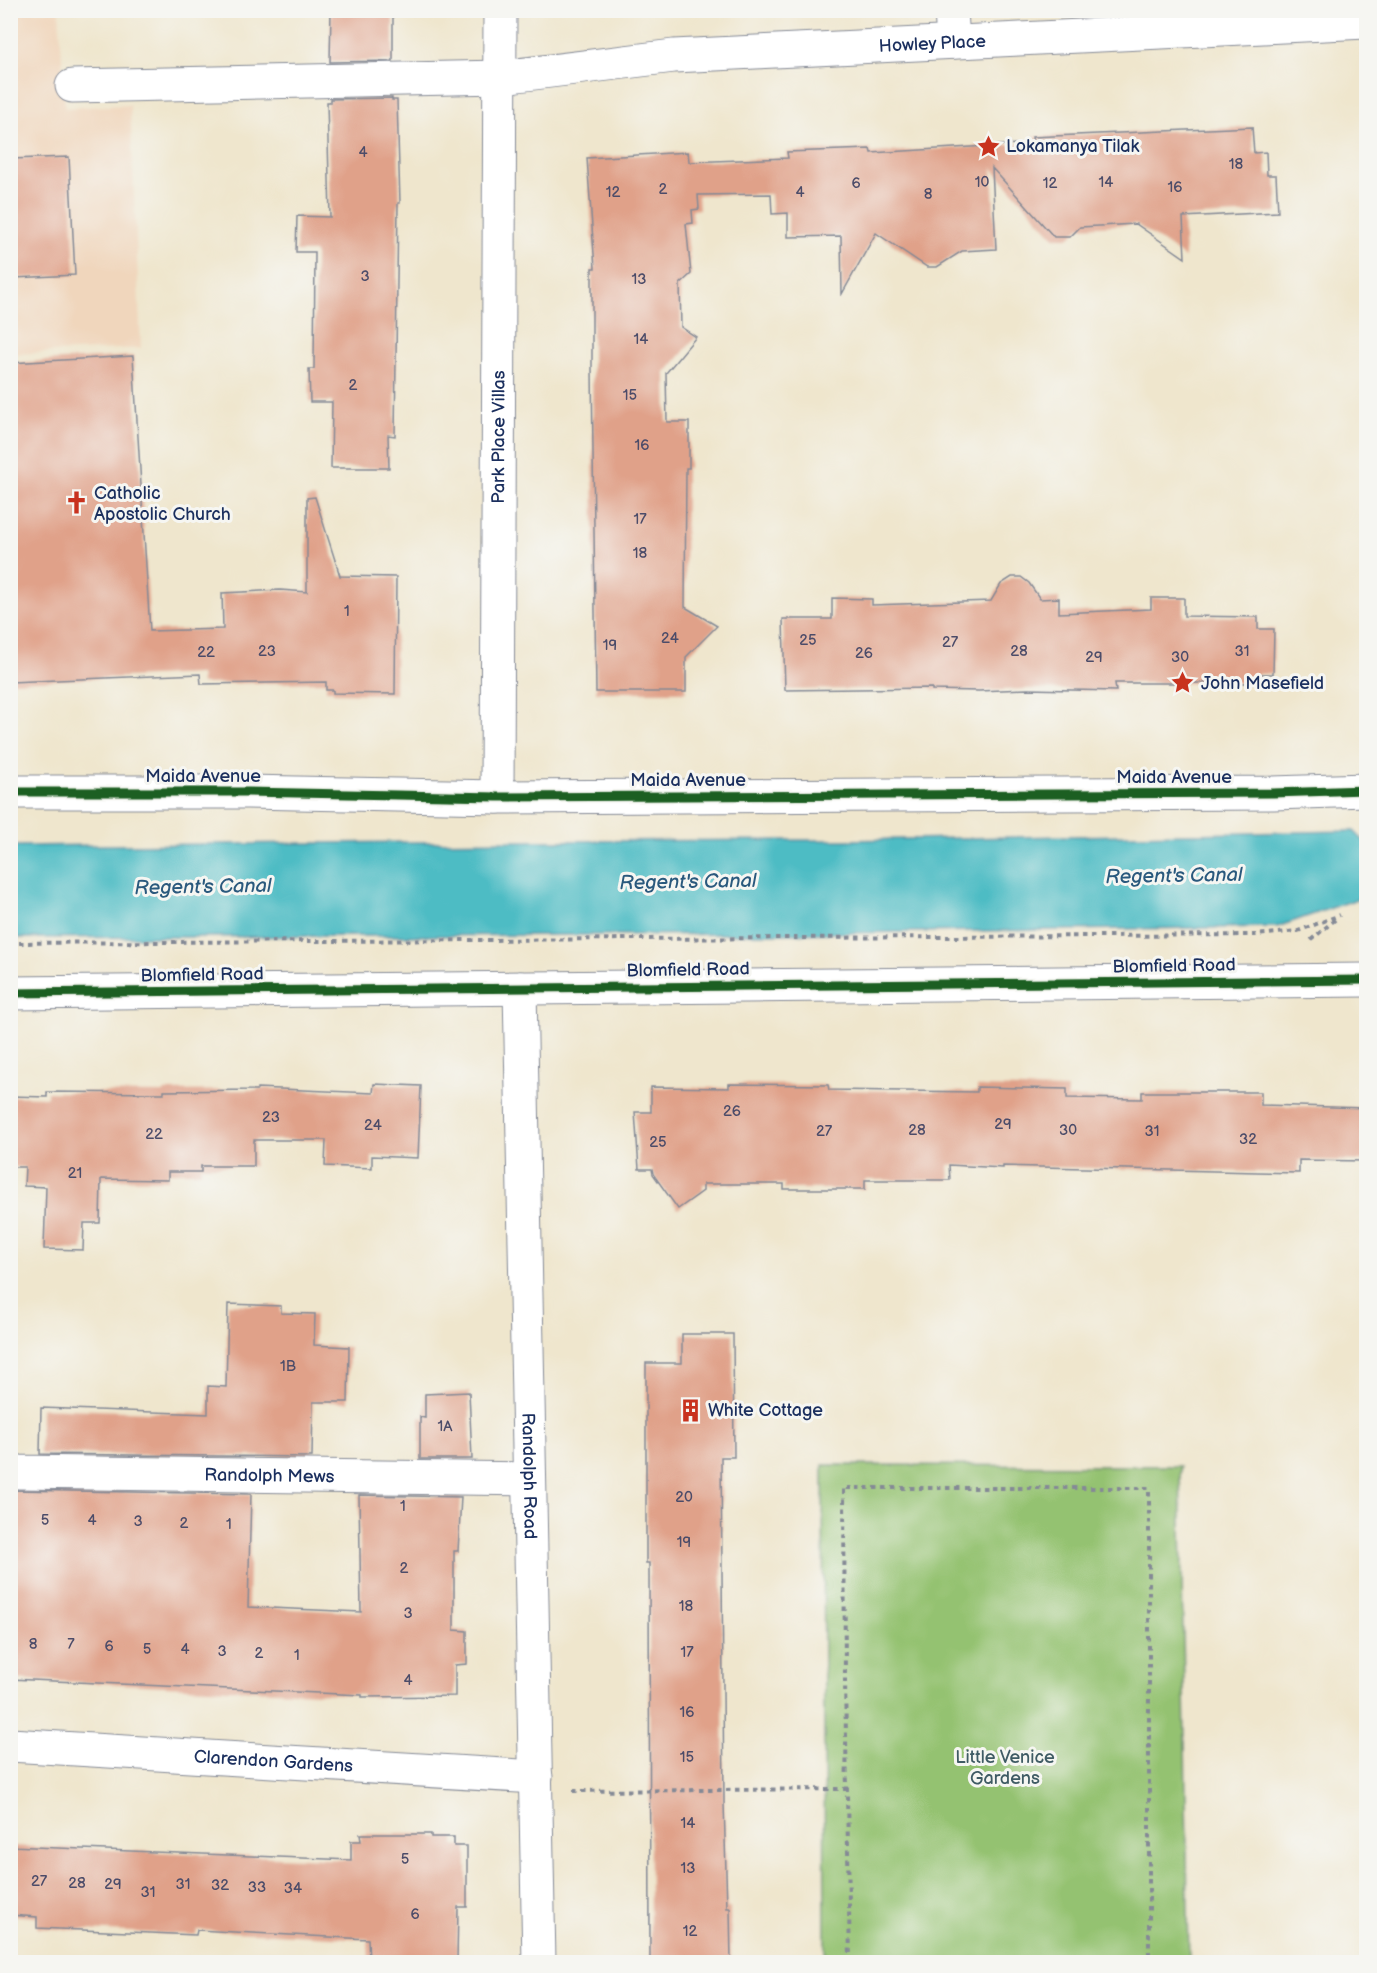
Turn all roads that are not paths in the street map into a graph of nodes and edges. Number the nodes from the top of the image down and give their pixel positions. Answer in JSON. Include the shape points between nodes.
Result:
{"nodes":[{"id":1,"x":500,"y":10,"type":"edge"},
{"id":2,"x":1366,"y":22,"type":"edge"},
{"id":3,"x":952,"y":26,"type":"edge"},
{"id":4,"x":501,"y":77,"type":"junction"},
{"id":5,"x":72,"y":86,"type":"dead end"},
{"id":6,"x":1366,"y":790,"type":"edge"},
{"id":7,"x":10,"y":792,"type":"edge"},
{"id":8,"x":497,"y":797,"type":"junction"},
{"id":9,"x":1366,"y":981,"type":"edge"},
{"id":10,"x":520,"y":988,"type":"junction"},
{"id":11,"x":10,"y":993,"type":"edge"},
{"id":12,"x":10,"y":1469,"type":"edge"},
{"id":13,"x":529,"y":1479,"type":"junction"},
{"id":14,"x":10,"y":1745,"type":"edge"},
{"id":15,"x":536,"y":1784,"type":"junction"},
{"id":16,"x":539,"y":1962,"type":"edge"}],
"edges":[{"from":1,"to":4,"type":"street","name":"Park Place Villas"},
{"from":2,"to":3,"type":"street","name":"Howley Place"},
{"from":3,"to":4,"type":"street","name":"Howley Place"},
{"from":4,"to":5,"type":"street","name":"Howley Place"},
{"from":4,"to":8,"type":"street","name":"Park Place Villas"},
{"from":6,"to":8,"type":"street","name":"Maida Avenue","via":[[1273,794]]},
{"from":7,"to":8,"type":"street","name":"Maida Avenue"},
{"from":9,"to":10,"type":"street","name":"Blomfield Road"},
{"from":10,"to":11,"type":"street","name":"Blomfield Road"},
{"from":10,"to":13,"type":"street","name":"Randolph Road"},
{"from":12,"to":13,"type":"street","name":"Randolph Mews"},
{"from":13,"to":15,"type":"street","name":"Randolph Road"},
{"from":14,"to":15,"type":"street","name":"Clarendon Gardens"},
{"from":15,"to":16,"type":"street","name":"Randolph Road"}]}
